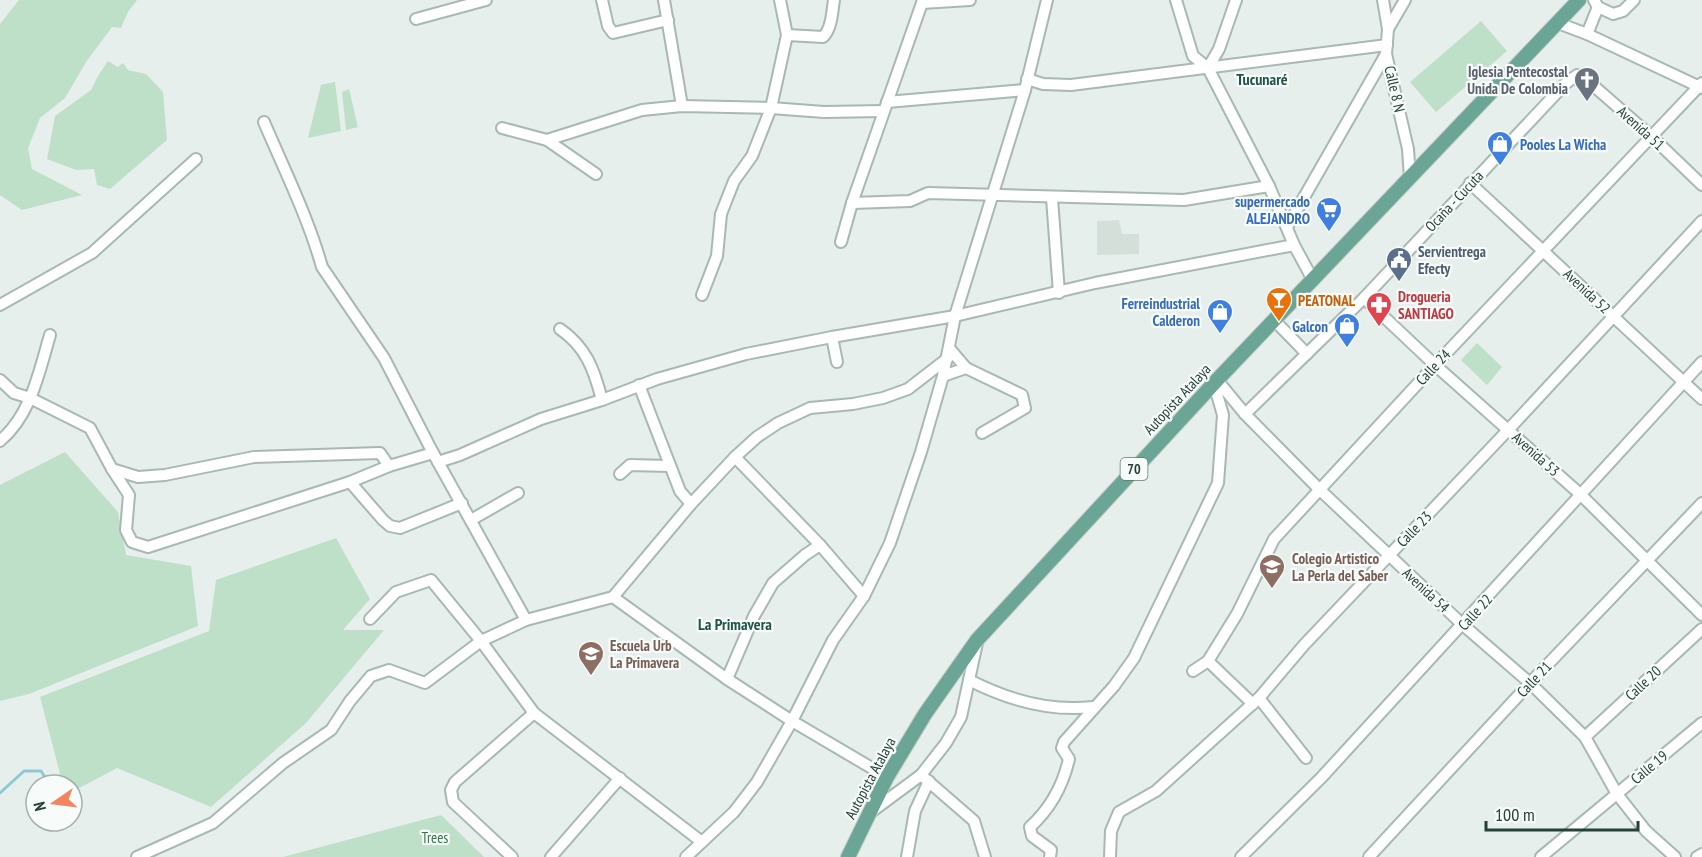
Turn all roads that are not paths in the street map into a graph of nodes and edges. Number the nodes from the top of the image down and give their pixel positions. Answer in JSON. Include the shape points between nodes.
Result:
{"nodes":[{"id":1,"x":486,"y":0,"type":"edge"},
{"id":2,"x":602,"y":0,"type":"edge"},
{"id":3,"x":664,"y":0,"type":"edge"},
{"id":4,"x":780,"y":0,"type":"edge"},
{"id":5,"x":834,"y":0,"type":"edge"},
{"id":6,"x":970,"y":0,"type":"edge"},
{"id":7,"x":1047,"y":0,"type":"edge"},
{"id":8,"x":1176,"y":0,"type":"edge"},
{"id":9,"x":1236,"y":0,"type":"edge"},
{"id":10,"x":1383,"y":0,"type":"edge"},
{"id":11,"x":1405,"y":0,"type":"edge"},
{"id":12,"x":1634,"y":0,"type":"edge"},
{"id":13,"x":923,"y":1,"type":"edge"},
{"id":14,"x":1573,"y":3,"type":"edge"},
{"id":15,"x":1596,"y":4,"type":"edge"},
{"id":16,"x":417,"y":19,"type":"dead end"},
{"id":17,"x":668,"y":20,"type":"junction"},
{"id":18,"x":1558,"y":23,"type":"junction"},
{"id":19,"x":1388,"y":29,"type":"junction"},
{"id":20,"x":1587,"y":34,"type":"junction"},
{"id":21,"x":787,"y":35,"type":"junction"},
{"id":22,"x":1387,"y":49,"type":"junction"},
{"id":23,"x":1208,"y":68,"type":"junction"},
{"id":24,"x":1577,"y":75,"type":"joint"},
{"id":25,"x":1026,"y":85,"type":"junction"},
{"id":26,"x":1701,"y":86,"type":"edge"},
{"id":27,"x":682,"y":106,"type":"junction"},
{"id":28,"x":885,"y":106,"type":"junction"},
{"id":29,"x":771,"y":108,"type":"junction"},
{"id":30,"x":264,"y":122,"type":"dead end"},
{"id":31,"x":502,"y":128,"type":"dead end"},
{"id":32,"x":1652,"y":136,"type":"junction"},
{"id":33,"x":547,"y":140,"type":"junction"},
{"id":34,"x":196,"y":159,"type":"dead end"},
{"id":35,"x":596,"y":174,"type":"dead end"},
{"id":36,"x":1410,"y":178,"type":"junction"},
{"id":37,"x":1470,"y":183,"type":"junction"},
{"id":38,"x":1702,"y":185,"type":"edge"},
{"id":39,"x":1269,"y":186,"type":"junction"},
{"id":40,"x":993,"y":194,"type":"junction"},
{"id":41,"x":1052,"y":198,"type":"junction"},
{"id":42,"x":852,"y":203,"type":"junction"},
{"id":43,"x":1702,"y":221,"type":"edge"},
{"id":44,"x":1287,"y":227,"type":"junction"},
{"id":45,"x":840,"y":243,"type":"dead end"},
{"id":46,"x":1294,"y":245,"type":"junction"},
{"id":47,"x":1544,"y":251,"type":"junction"},
{"id":48,"x":1313,"y":280,"type":"junction"},
{"id":49,"x":1059,"y":292,"type":"junction"},
{"id":50,"x":702,"y":295,"type":"dead end"},
{"id":51,"x":1364,"y":298,"type":"junction"},
{"id":52,"x":0,"y":305,"type":"edge"},
{"id":53,"x":955,"y":316,"type":"junction"},
{"id":54,"x":1613,"y":316,"type":"junction"},
{"id":55,"x":1275,"y":321,"type":"junction"},
{"id":56,"x":560,"y":329,"type":"dead end"},
{"id":57,"x":50,"y":335,"type":"dead end"},
{"id":58,"x":832,"y":337,"type":"junction"},
{"id":59,"x":949,"y":353,"type":"junction"},
{"id":60,"x":1307,"y":354,"type":"junction"},
{"id":61,"x":837,"y":362,"type":"dead end"},
{"id":62,"x":1702,"y":362,"type":"edge"},
{"id":63,"x":1435,"y":365,"type":"junction"},
{"id":64,"x":966,"y":368,"type":"junction"},
{"id":65,"x":943,"y":376,"type":"junction"},
{"id":66,"x":0,"y":380,"type":"edge"},
{"id":67,"x":1683,"y":381,"type":"junction"},
{"id":68,"x":1215,"y":382,"type":"junction"},
{"id":69,"x":639,"y":385,"type":"junction"},
{"id":70,"x":30,"y":398,"type":"junction"},
{"id":71,"x":602,"y":399,"type":"junction"},
{"id":72,"x":1702,"y":399,"type":"edge"},
{"id":73,"x":1245,"y":414,"type":"junction"},
{"id":74,"x":1509,"y":429,"type":"junction"},
{"id":75,"x":982,"y":433,"type":"dead end"},
{"id":76,"x":0,"y":441,"type":"edge"},
{"id":77,"x":436,"y":457,"type":"junction"},
{"id":78,"x":735,"y":457,"type":"junction"},
{"id":79,"x":389,"y":466,"type":"junction"},
{"id":80,"x":669,"y":466,"type":"junction"},
{"id":81,"x":112,"y":469,"type":"junction"},
{"id":82,"x":620,"y":474,"type":"dead end"},
{"id":83,"x":350,"y":482,"type":"junction"},
{"id":84,"x":1319,"y":489,"type":"junction"},
{"id":85,"x":518,"y":493,"type":"dead end"},
{"id":86,"x":1580,"y":494,"type":"junction"},
{"id":87,"x":462,"y":503,"type":"junction"},
{"id":88,"x":1702,"y":503,"type":"edge"},
{"id":89,"x":692,"y":504,"type":"junction"},
{"id":90,"x":471,"y":520,"type":"junction"},
{"id":91,"x":820,"y":545,"type":"junction"},
{"id":92,"x":1389,"y":556,"type":"junction"},
{"id":93,"x":1647,"y":560,"type":"junction"},
{"id":94,"x":864,"y":596,"type":"junction"},
{"id":95,"x":613,"y":597,"type":"junction"},
{"id":96,"x":1702,"y":615,"type":"edge"},
{"id":97,"x":370,"y":619,"type":"dead end"},
{"id":98,"x":526,"y":620,"type":"junction"},
{"id":99,"x":1463,"y":625,"type":"junction"},
{"id":100,"x":1702,"y":629,"type":"edge"},
{"id":101,"x":977,"y":640,"type":"junction"},
{"id":102,"x":481,"y":641,"type":"junction"},
{"id":103,"x":1208,"y":661,"type":"junction"},
{"id":104,"x":1193,"y":671,"type":"dead end"},
{"id":105,"x":727,"y":679,"type":"junction"},
{"id":106,"x":969,"y":680,"type":"junction"},
{"id":107,"x":1530,"y":683,"type":"junction"},
{"id":108,"x":1256,"y":701,"type":"junction"},
{"id":109,"x":1093,"y":707,"type":"junction"},
{"id":110,"x":534,"y":713,"type":"junction"},
{"id":111,"x":792,"y":721,"type":"junction"},
{"id":112,"x":1702,"y":723,"type":"edge"},
{"id":113,"x":1585,"y":738,"type":"junction"},
{"id":114,"x":1305,"y":758,"type":"dead end"},
{"id":115,"x":887,"y":777,"type":"junction"},
{"id":116,"x":620,"y":778,"type":"junction"},
{"id":117,"x":925,"y":778,"type":"junction"},
{"id":118,"x":1617,"y":794,"type":"junction"},
{"id":119,"x":868,"y":814,"type":"junction"},
{"id":120,"x":702,"y":842,"type":"junction"},
{"id":121,"x":1702,"y":854,"type":"edge"},
{"id":122,"x":137,"y":857,"type":"edge"},
{"id":123,"x":512,"y":857,"type":"edge"},
{"id":124,"x":551,"y":857,"type":"edge"},
{"id":125,"x":686,"y":857,"type":"edge"},
{"id":126,"x":848,"y":857,"type":"edge"},
{"id":127,"x":907,"y":857,"type":"edge"},
{"id":128,"x":985,"y":857,"type":"edge"},
{"id":129,"x":1050,"y":857,"type":"edge"},
{"id":130,"x":1110,"y":857,"type":"edge"},
{"id":131,"x":1241,"y":857,"type":"edge"},
{"id":132,"x":1369,"y":857,"type":"edge"},
{"id":133,"x":1541,"y":857,"type":"edge"},
{"id":134,"x":1675,"y":857,"type":"edge"},
{"id":135,"x":1697,"y":857,"type":"edge"}],
"edges":[{"from":1,"to":16,"type":"street"},
{"from":2,"to":17,"type":"street","via":[[613,33]]},
{"from":3,"to":17,"type":"street"},
{"from":4,"to":21,"type":"street"},
{"from":5,"to":21,"type":"street","via":[[823,37]]},
{"from":6,"to":13,"type":"street"},
{"from":7,"to":25,"type":"street"},
{"from":8,"to":23,"type":"street","via":[[1193,56]]},
{"from":9,"to":23,"type":"street","via":[[1220,49]]},
{"from":10,"to":19,"type":"street","name":"Calle 8 N"},
{"from":11,"to":19,"type":"street"},
{"from":12,"to":15,"type":"street","via":[[1613,14]]},
{"from":13,"to":28,"type":"street"},
{"from":14,"to":18,"type":"main road","name":"Autopista Atalaya","number":"70"},
{"from":15,"to":20,"type":"street"},
{"from":17,"to":27,"type":"street"},
{"from":18,"to":20,"type":"street"},
{"from":18,"to":36,"type":"main road","name":"Autopista Atalaya","number":"70"},
{"from":19,"to":22,"type":"street","name":"Calle 8 N"},
{"from":20,"to":26,"type":"street"},
{"from":21,"to":29,"type":"street"},
{"from":22,"to":23,"type":"street"},
{"from":22,"to":36,"type":"street","name":"Calle 8 N","via":[[1408,148]]},
{"from":22,"to":44,"type":"street"},
{"from":23,"to":25,"type":"street","via":[[1071,85]]},
{"from":23,"to":39,"type":"street"},
{"from":24,"to":32,"type":"street","name":"Avenida 51"},
{"from":24,"to":37,"type":"street","name":"Ocaña - Cucuta"},
{"from":25,"to":28,"type":"street"},
{"from":25,"to":40,"type":"street"},
{"from":26,"to":32,"type":"street","name":"Calle 24"},
{"from":27,"to":29,"type":"street"},
{"from":27,"to":33,"type":"street","via":[[642,110]]},
{"from":28,"to":29,"type":"street","via":[[824,112]]},
{"from":28,"to":42,"type":"street"},
{"from":29,"to":50,"type":"street","via":[[752,156],[734,181],[722,214],[717,256]]},
{"from":30,"to":77,"type":"street","via":[[322,267],[384,358]]},
{"from":31,"to":33,"type":"street"},
{"from":32,"to":38,"type":"street","name":"Avenida 51"},
{"from":32,"to":47,"type":"street","name":"Calle 24"},
{"from":33,"to":35,"type":"street"},
{"from":34,"to":52,"type":"street","via":[[92,253]]},
{"from":36,"to":48,"type":"main road","name":"Autopista Atalaya","number":"70"},
{"from":37,"to":47,"type":"street","name":"Avenida 52"},
{"from":37,"to":51,"type":"street","name":"Ocaña - Cucuta"},
{"from":39,"to":41,"type":"street","via":[[1184,200]]},
{"from":39,"to":44,"type":"street"},
{"from":40,"to":41,"type":"street"},
{"from":40,"to":42,"type":"street","via":[[928,193],[910,201]]},
{"from":40,"to":53,"type":"street"},
{"from":41,"to":49,"type":"street"},
{"from":42,"to":45,"type":"street"},
{"from":43,"to":54,"type":"street","name":"Calle 23"},
{"from":44,"to":46,"type":"street"},
{"from":46,"to":48,"type":"street"},
{"from":46,"to":49,"type":"street"},
{"from":47,"to":54,"type":"street","name":"Avenida 52"},
{"from":47,"to":63,"type":"street","name":"Calle 24"},
{"from":48,"to":55,"type":"main road","name":"Autopista Atalaya","number":"70"},
{"from":49,"to":53,"type":"street"},
{"from":51,"to":60,"type":"street","name":"Ocaña - Cucuta"},
{"from":51,"to":63,"type":"street","name":"Avenida 53"},
{"from":53,"to":58,"type":"street"},
{"from":53,"to":59,"type":"street"},
{"from":54,"to":67,"type":"street","name":"Avenida 52"},
{"from":54,"to":74,"type":"street","name":"Calle 23"},
{"from":55,"to":60,"type":"street"},
{"from":55,"to":68,"type":"main road","name":"Autopista Atalaya","number":"70"},
{"from":56,"to":71,"type":"street","via":[[583,352]]},
{"from":57,"to":70,"type":"street"},
{"from":58,"to":61,"type":"street"},
{"from":58,"to":69,"type":"street","via":[[746,354]]},
{"from":59,"to":64,"type":"street"},
{"from":59,"to":65,"type":"street"},
{"from":59,"to":78,"type":"street","via":[[908,389],[853,404],[810,408],[778,423]]},
{"from":60,"to":73,"type":"street","name":"Ocaña - Cucuta"},
{"from":62,"to":67,"type":"street","name":"Calle 22"},
{"from":63,"to":74,"type":"street","name":"Avenida 53"},
{"from":63,"to":84,"type":"street","name":"Calle 24"},
{"from":64,"to":65,"type":"street"},
{"from":64,"to":75,"type":"street","via":[[1022,395],[1024,401],[1025,408]]},
{"from":65,"to":94,"type":"street","via":[[890,543]]},
{"from":66,"to":70,"type":"street","via":[[14,393]]},
{"from":67,"to":72,"type":"street","name":"Avenida 52"},
{"from":67,"to":86,"type":"street","name":"Calle 22"},
{"from":68,"to":73,"type":"street","name":"Avenida 54"},
{"from":68,"to":101,"type":"main road","name":"Autopista Atalaya","number":"70"},
{"from":68,"to":109,"type":"street","via":[[1223,415],[1218,483],[1134,658]]},
{"from":69,"to":71,"type":"street"},
{"from":69,"to":80,"type":"street"},
{"from":70,"to":76,"type":"street"},
{"from":70,"to":81,"type":"street","via":[[90,428]]},
{"from":71,"to":77,"type":"street","via":[[541,419],[460,455]]},
{"from":73,"to":84,"type":"street","name":"Avenida 54"},
{"from":74,"to":86,"type":"street","name":"Avenida 53"},
{"from":74,"to":92,"type":"street","name":"Calle 23"},
{"from":77,"to":79,"type":"street"},
{"from":77,"to":87,"type":"street"},
{"from":78,"to":89,"type":"street"},
{"from":78,"to":91,"type":"street"},
{"from":79,"to":81,"type":"street","via":[[380,453],[254,457],[138,477]]},
{"from":79,"to":83,"type":"street"},
{"from":80,"to":82,"type":"street","via":[[630,465]]},
{"from":80,"to":89,"type":"street","via":[[680,491]]},
{"from":81,"to":83,"type":"street","via":[[129,495],[126,530],[132,542],[148,547]]},
{"from":83,"to":87,"type":"street","via":[[390,526],[400,528]]},
{"from":84,"to":92,"type":"street","name":"Avenida 54"},
{"from":84,"to":103,"type":"street","name":"Calle 24","via":[[1274,539],[1237,614]]},
{"from":85,"to":90,"type":"street"},
{"from":86,"to":93,"type":"street","name":"Avenida 53"},
{"from":86,"to":99,"type":"street","name":"Calle 22"},
{"from":87,"to":90,"type":"street"},
{"from":88,"to":93,"type":"street","name":"Calle 21"},
{"from":89,"to":95,"type":"street"},
{"from":90,"to":98,"type":"street"},
{"from":91,"to":94,"type":"street"},
{"from":91,"to":105,"type":"street","via":[[773,583]]},
{"from":92,"to":99,"type":"street","name":"Avenida 54"},
{"from":92,"to":108,"type":"street","name":"Calle 23"},
{"from":93,"to":96,"type":"street","name":"Avenida 53"},
{"from":93,"to":107,"type":"street","name":"Calle 21"},
{"from":94,"to":111,"type":"street","via":[[832,640]]},
{"from":95,"to":98,"type":"street"},
{"from":95,"to":105,"type":"street"},
{"from":97,"to":102,"type":"street","via":[[396,592],[431,579]]},
{"from":98,"to":102,"type":"street"},
{"from":99,"to":107,"type":"street","name":"Avenida 54"},
{"from":99,"to":131,"type":"street","name":"Calle 22","via":[[1322,778]]},
{"from":100,"to":113,"type":"street","name":"Calle 20"},
{"from":101,"to":106,"type":"street"},
{"from":101,"to":115,"type":"main road","name":"Autopista Atalaya","number":"70"},
{"from":102,"to":110,"type":"street"},
{"from":102,"to":122,"type":"street","via":[[425,683],[389,670],[371,676],[331,730],[283,763],[213,823]]},
{"from":103,"to":104,"type":"street","name":"Calle 24"},
{"from":103,"to":108,"type":"street"},
{"from":105,"to":111,"type":"street"},
{"from":106,"to":109,"type":"street","via":[[1019,701],[1074,709]]},
{"from":106,"to":117,"type":"street","via":[[962,717]]},
{"from":107,"to":113,"type":"street","name":"Avenida 54"},
{"from":107,"to":132,"type":"street","name":"Calle 21"},
{"from":108,"to":114,"type":"street"},
{"from":108,"to":130,"type":"street","name":"Calle 23","via":[[1156,790],[1119,812],[1111,831]]},
{"from":109,"to":129,"type":"street","via":[[1064,742],[1062,748],[1069,759],[1067,768],[1050,805],[1030,827],[1032,836],[1051,850]]},
{"from":110,"to":116,"type":"street"},
{"from":110,"to":123,"type":"street","via":[[455,782],[451,790],[453,802]]},
{"from":111,"to":115,"type":"street"},
{"from":111,"to":120,"type":"street","via":[[734,812]]},
{"from":112,"to":118,"type":"street","name":"Calle 19"},
{"from":113,"to":118,"type":"street","name":"Avenida 54"},
{"from":115,"to":119,"type":"main road","name":"Autopista Atalaya","number":"70"},
{"from":116,"to":120,"type":"street"},
{"from":116,"to":124,"type":"street"},
{"from":117,"to":119,"type":"street"},
{"from":117,"to":127,"type":"street"},
{"from":117,"to":128,"type":"street","via":[[974,820]]},
{"from":118,"to":133,"type":"street","name":"Calle 19"},
{"from":118,"to":134,"type":"street","name":"Avenida 54","via":[[1646,831]]},
{"from":119,"to":126,"type":"main road","name":"Autopista Atalaya","number":"70"},
{"from":120,"to":125,"type":"street"},
{"from":121,"to":135,"type":"street"}]}
